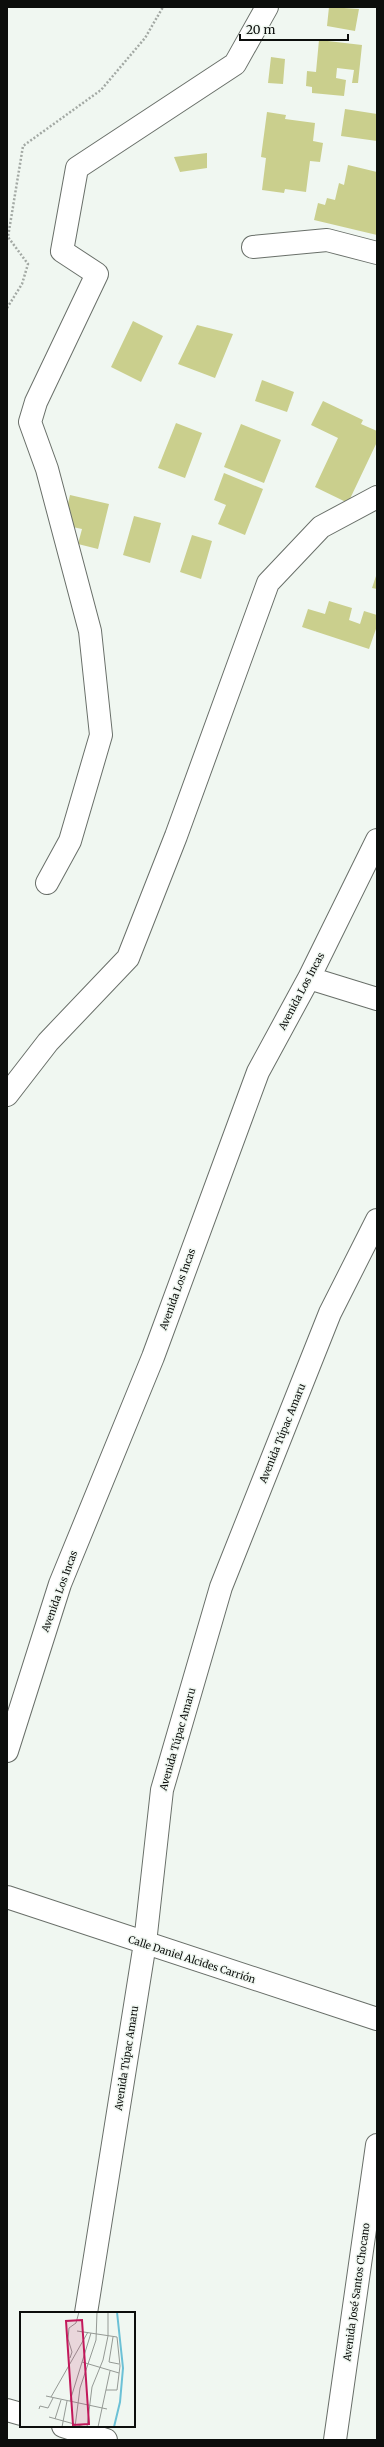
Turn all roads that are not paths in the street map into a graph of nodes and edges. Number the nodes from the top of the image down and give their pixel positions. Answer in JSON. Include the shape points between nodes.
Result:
{"nodes":[{"id":1,"x":267,"y":7,"type":"edge"},
{"id":2,"x":252,"y":247,"type":"dead end"},
{"id":3,"x":377,"y":252,"type":"edge"},
{"id":4,"x":377,"y":497,"type":"edge"},
{"id":5,"x":377,"y":840,"type":"edge"},
{"id":6,"x":47,"y":883,"type":"dead end"},
{"id":7,"x":308,"y":978,"type":"junction"},
{"id":8,"x":377,"y":999,"type":"edge"},
{"id":9,"x":7,"y":1095,"type":"edge"},
{"id":10,"x":377,"y":1220,"type":"edge"},
{"id":11,"x":7,"y":1751,"type":"edge"},
{"id":12,"x":7,"y":1897,"type":"edge"},
{"id":13,"x":144,"y":1943,"type":"junction"},
{"id":14,"x":377,"y":2019,"type":"edge"},
{"id":15,"x":377,"y":2145,"type":"edge"},
{"id":16,"x":86,"y":2312,"type":"edge"},
{"id":17,"x":7,"y":2410,"type":"edge"},
{"id":18,"x":20,"y":2414,"type":"edge"},
{"id":19,"x":66,"y":2430,"type":"edge"},
{"id":20,"x":106,"y":2440,"type":"edge"},
{"id":21,"x":335,"y":2440,"type":"edge"}],
"edges":[{"from":1,"to":6,"type":"street","via":[[235,64],[77,168],[62,250],[97,274],[36,402],[30,422],[47,469],[90,631],[101,735],[70,841]]},
{"from":2,"to":3,"type":"street","via":[[327,240]]},
{"from":4,"to":9,"type":"street","via":[[321,527],[268,583],[176,836],[128,958],[48,1042]]},
{"from":5,"to":7,"type":"street","name":"Avenida Los Incas"},
{"from":7,"to":8,"type":"street"},
{"from":7,"to":11,"type":"street","name":"Avenida Los Incas","via":[[258,1072],[153,1357],[60,1584]]},
{"from":10,"to":13,"type":"street","name":"Avenida Túpac Amaru","via":[[330,1313],[221,1587],[162,1790]]},
{"from":12,"to":13,"type":"street","name":"Calle Daniel Alcides Carrión"},
{"from":13,"to":14,"type":"street","name":"Calle Daniel Alcides Carrión"},
{"from":13,"to":16,"type":"street","name":"Avenida Túpac Amaru"},
{"from":15,"to":21,"type":"street","name":"Avenida José Santos Chocano"},
{"from":17,"to":18,"type":"street"},
{"from":19,"to":20,"type":"street"}]}
